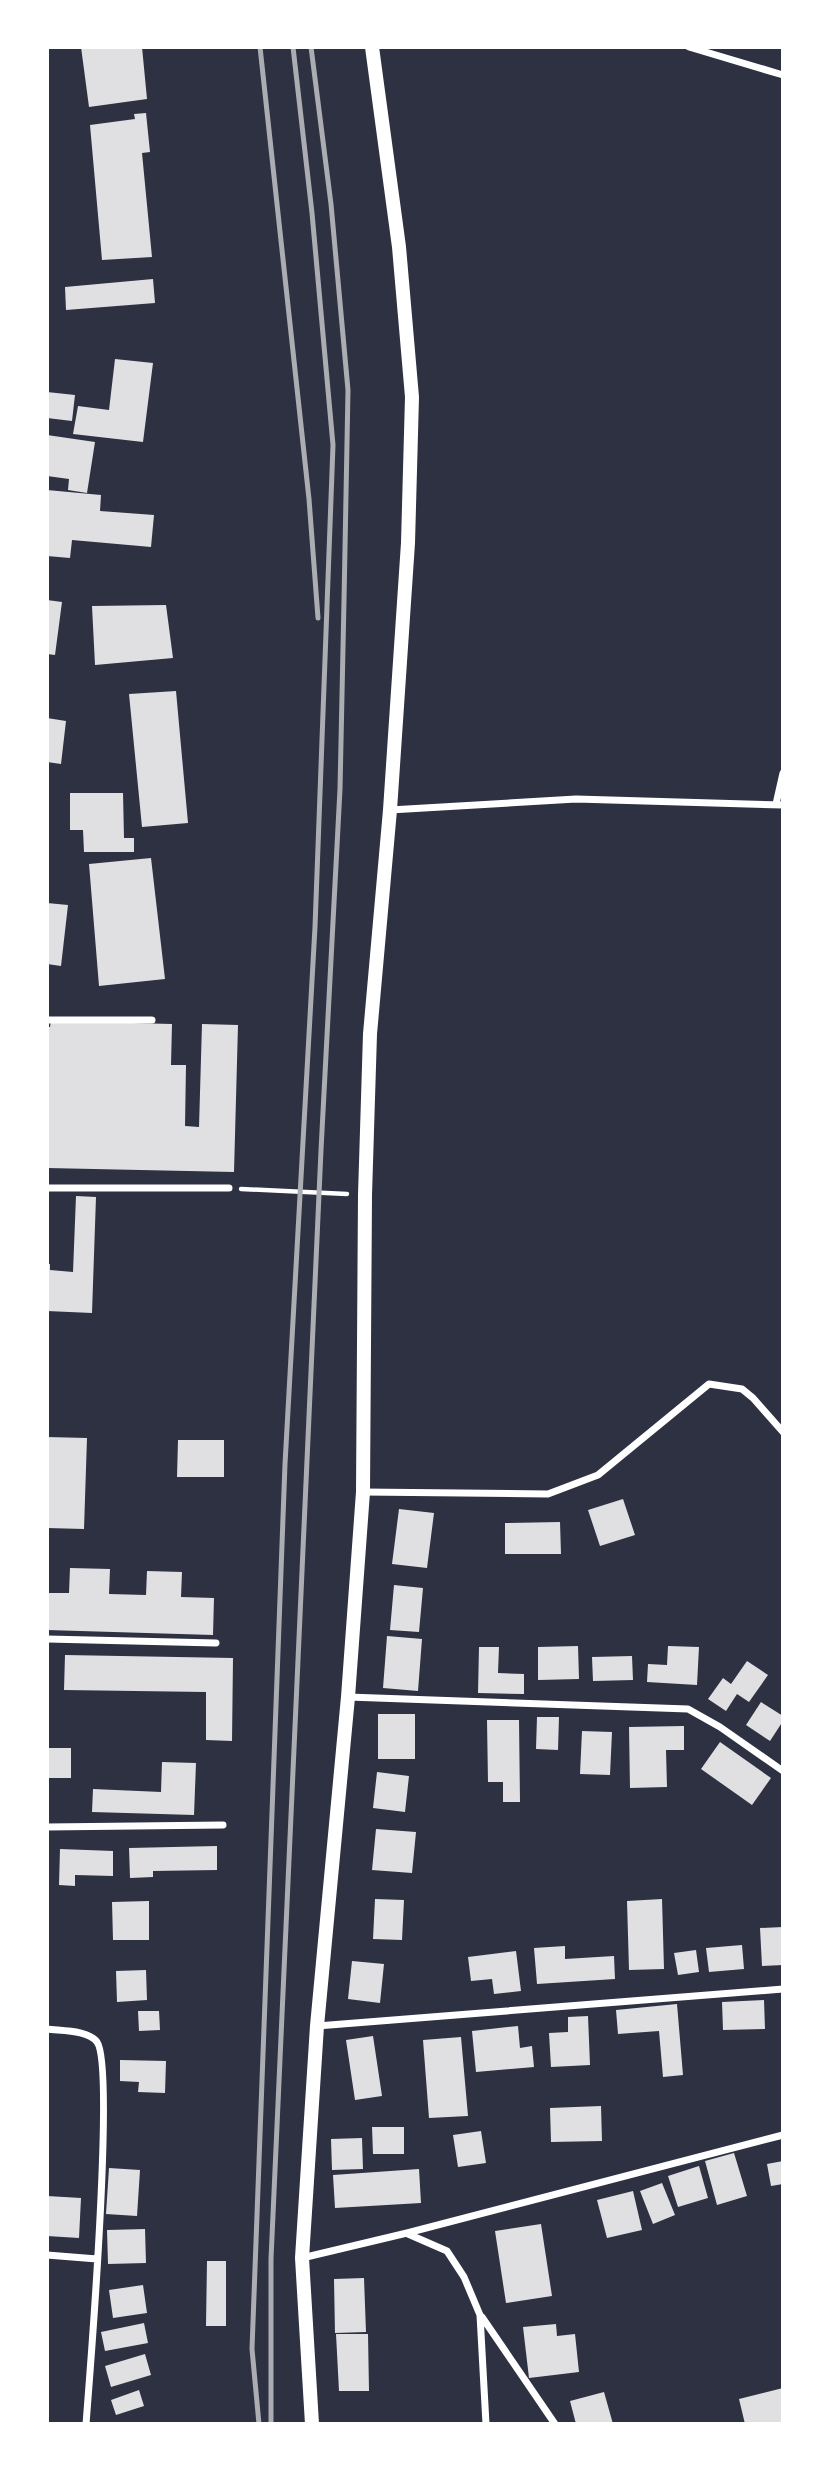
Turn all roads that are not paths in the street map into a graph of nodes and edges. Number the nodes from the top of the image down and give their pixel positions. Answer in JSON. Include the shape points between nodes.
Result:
{"nodes":[{"id":1,"x":372,"y":47,"type":"edge"},
{"id":2,"x":689,"y":47,"type":"edge"},
{"id":3,"x":783,"y":75,"type":"edge"},
{"id":4,"x":783,"y":773,"type":"edge"},
{"id":5,"x":779,"y":805,"type":"edge"},
{"id":6,"x":390,"y":810,"type":"junction"},
{"id":7,"x":47,"y":1020,"type":"edge"},
{"id":8,"x":152,"y":1020,"type":"dead end"},
{"id":9,"x":47,"y":1188,"type":"edge"},
{"id":10,"x":229,"y":1188,"type":"road end"},
{"id":11,"x":783,"y":1432,"type":"edge"},
{"id":12,"x":363,"y":1492,"type":"junction"},
{"id":13,"x":47,"y":1639,"type":"edge"},
{"id":14,"x":216,"y":1643,"type":"dead end"},
{"id":15,"x":348,"y":1697,"type":"junction"},
{"id":16,"x":783,"y":1771,"type":"edge"},
{"id":17,"x":223,"y":1825,"type":"dead end"},
{"id":18,"x":47,"y":1827,"type":"edge"},
{"id":19,"x":783,"y":1989,"type":"edge"},
{"id":20,"x":317,"y":2026,"type":"junction"},
{"id":21,"x":47,"y":2029,"type":"edge"},
{"id":22,"x":783,"y":2134,"type":"edge"},
{"id":23,"x":407,"y":2233,"type":"junction"},
{"id":24,"x":47,"y":2255,"type":"edge"},
{"id":25,"x":302,"y":2258,"type":"junction"},
{"id":26,"x":97,"y":2259,"type":"junction"},
{"id":27,"x":480,"y":2315,"type":"junction"},
{"id":28,"x":86,"y":2424,"type":"edge"},
{"id":29,"x":312,"y":2424,"type":"edge"},
{"id":30,"x":486,"y":2424,"type":"edge"},
{"id":31,"x":555,"y":2424,"type":"edge"}],
"edges":[{"from":1,"to":6,"type":"main road","via":[[400,247],[412,397],[408,543]]},
{"from":2,"to":3,"type":"street"},
{"from":4,"to":5,"type":"street"},
{"from":5,"to":6,"type":"street","via":[[576,799]]},
{"from":6,"to":12,"type":"main road","via":[[370,1034]]},
{"from":7,"to":8,"type":"street"},
{"from":9,"to":10,"type":"street"},
{"from":11,"to":12,"type":"street","via":[[742,1389],[709,1384],[598,1475],[548,1494]]},
{"from":12,"to":15,"type":"main road"},
{"from":13,"to":14,"type":"street"},
{"from":15,"to":16,"type":"street","via":[[688,1709]]},
{"from":15,"to":20,"type":"main road"},
{"from":17,"to":18,"type":"street"},
{"from":19,"to":20,"type":"street"},
{"from":20,"to":25,"type":"main road"},
{"from":21,"to":26,"type":"street","via":[[85,2034],[97,2041],[103,2054]]},
{"from":22,"to":23,"type":"street"},
{"from":23,"to":25,"type":"street"},
{"from":23,"to":27,"type":"street","via":[[447,2251]]},
{"from":24,"to":26,"type":"street"},
{"from":25,"to":29,"type":"main road"},
{"from":26,"to":28,"type":"street"},
{"from":27,"to":30,"type":"street"},
{"from":27,"to":31,"type":"street"}]}
